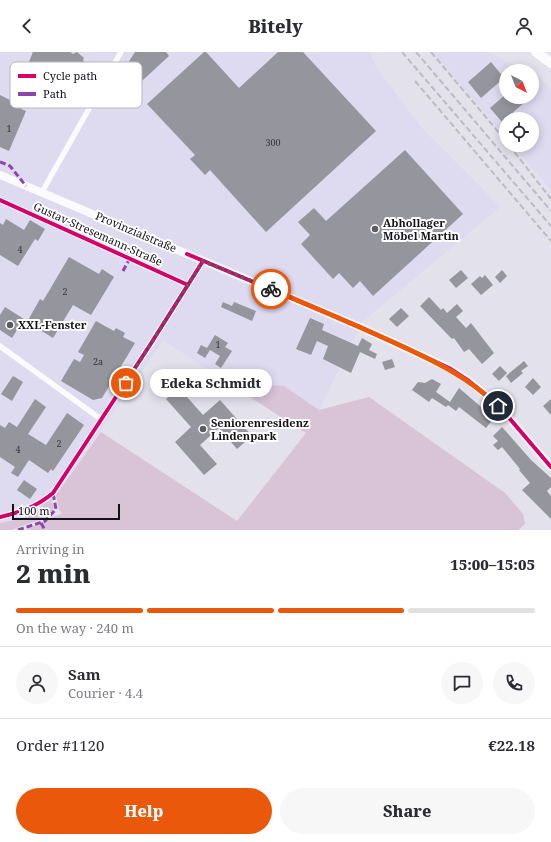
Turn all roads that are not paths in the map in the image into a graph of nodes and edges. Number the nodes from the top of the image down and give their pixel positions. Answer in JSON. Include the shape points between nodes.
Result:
{"nodes":[{"id":1,"x":122,"y":52,"type":"edge"},
{"id":2,"x":536,"y":52,"type":"edge"},
{"id":3,"x":116,"y":62,"type":"edge"},
{"id":4,"x":551,"y":63,"type":"edge"},
{"id":5,"x":90,"y":108,"type":"edge"},
{"id":6,"x":0,"y":175,"type":"edge"},
{"id":7,"x":42,"y":192,"type":"junction"},
{"id":8,"x":0,"y":200,"type":"edge"},
{"id":9,"x":203,"y":261,"type":"junction"},
{"id":10,"x":188,"y":285,"type":"junction"},
{"id":11,"x":0,"y":346,"type":"edge"},
{"id":12,"x":102,"y":420,"type":"junction"},
{"id":13,"x":551,"y":467,"type":"edge"},
{"id":14,"x":0,"y":516,"type":"edge"}],
"edges":[{"from":1,"to":3,"type":"street"},
{"from":2,"to":4,"type":"highway"},
{"from":5,"to":7,"type":"street"},
{"from":6,"to":7,"type":"main road","name":"Provinzialstraße"},
{"from":7,"to":9,"type":"main road","name":"Provinzialstraße"},
{"from":8,"to":10,"type":"street","name":"Gustav-Stresemann-Straße"},
{"from":9,"to":10,"type":"street"},
{"from":9,"to":13,"type":"main road","name":"Provinzialstraße","via":[[360,327],[449,368],[498,406]]},
{"from":10,"to":12,"type":"street"},
{"from":11,"to":12,"type":"street"},
{"from":12,"to":14,"type":"street","via":[[53,493],[23,512]]}]}
